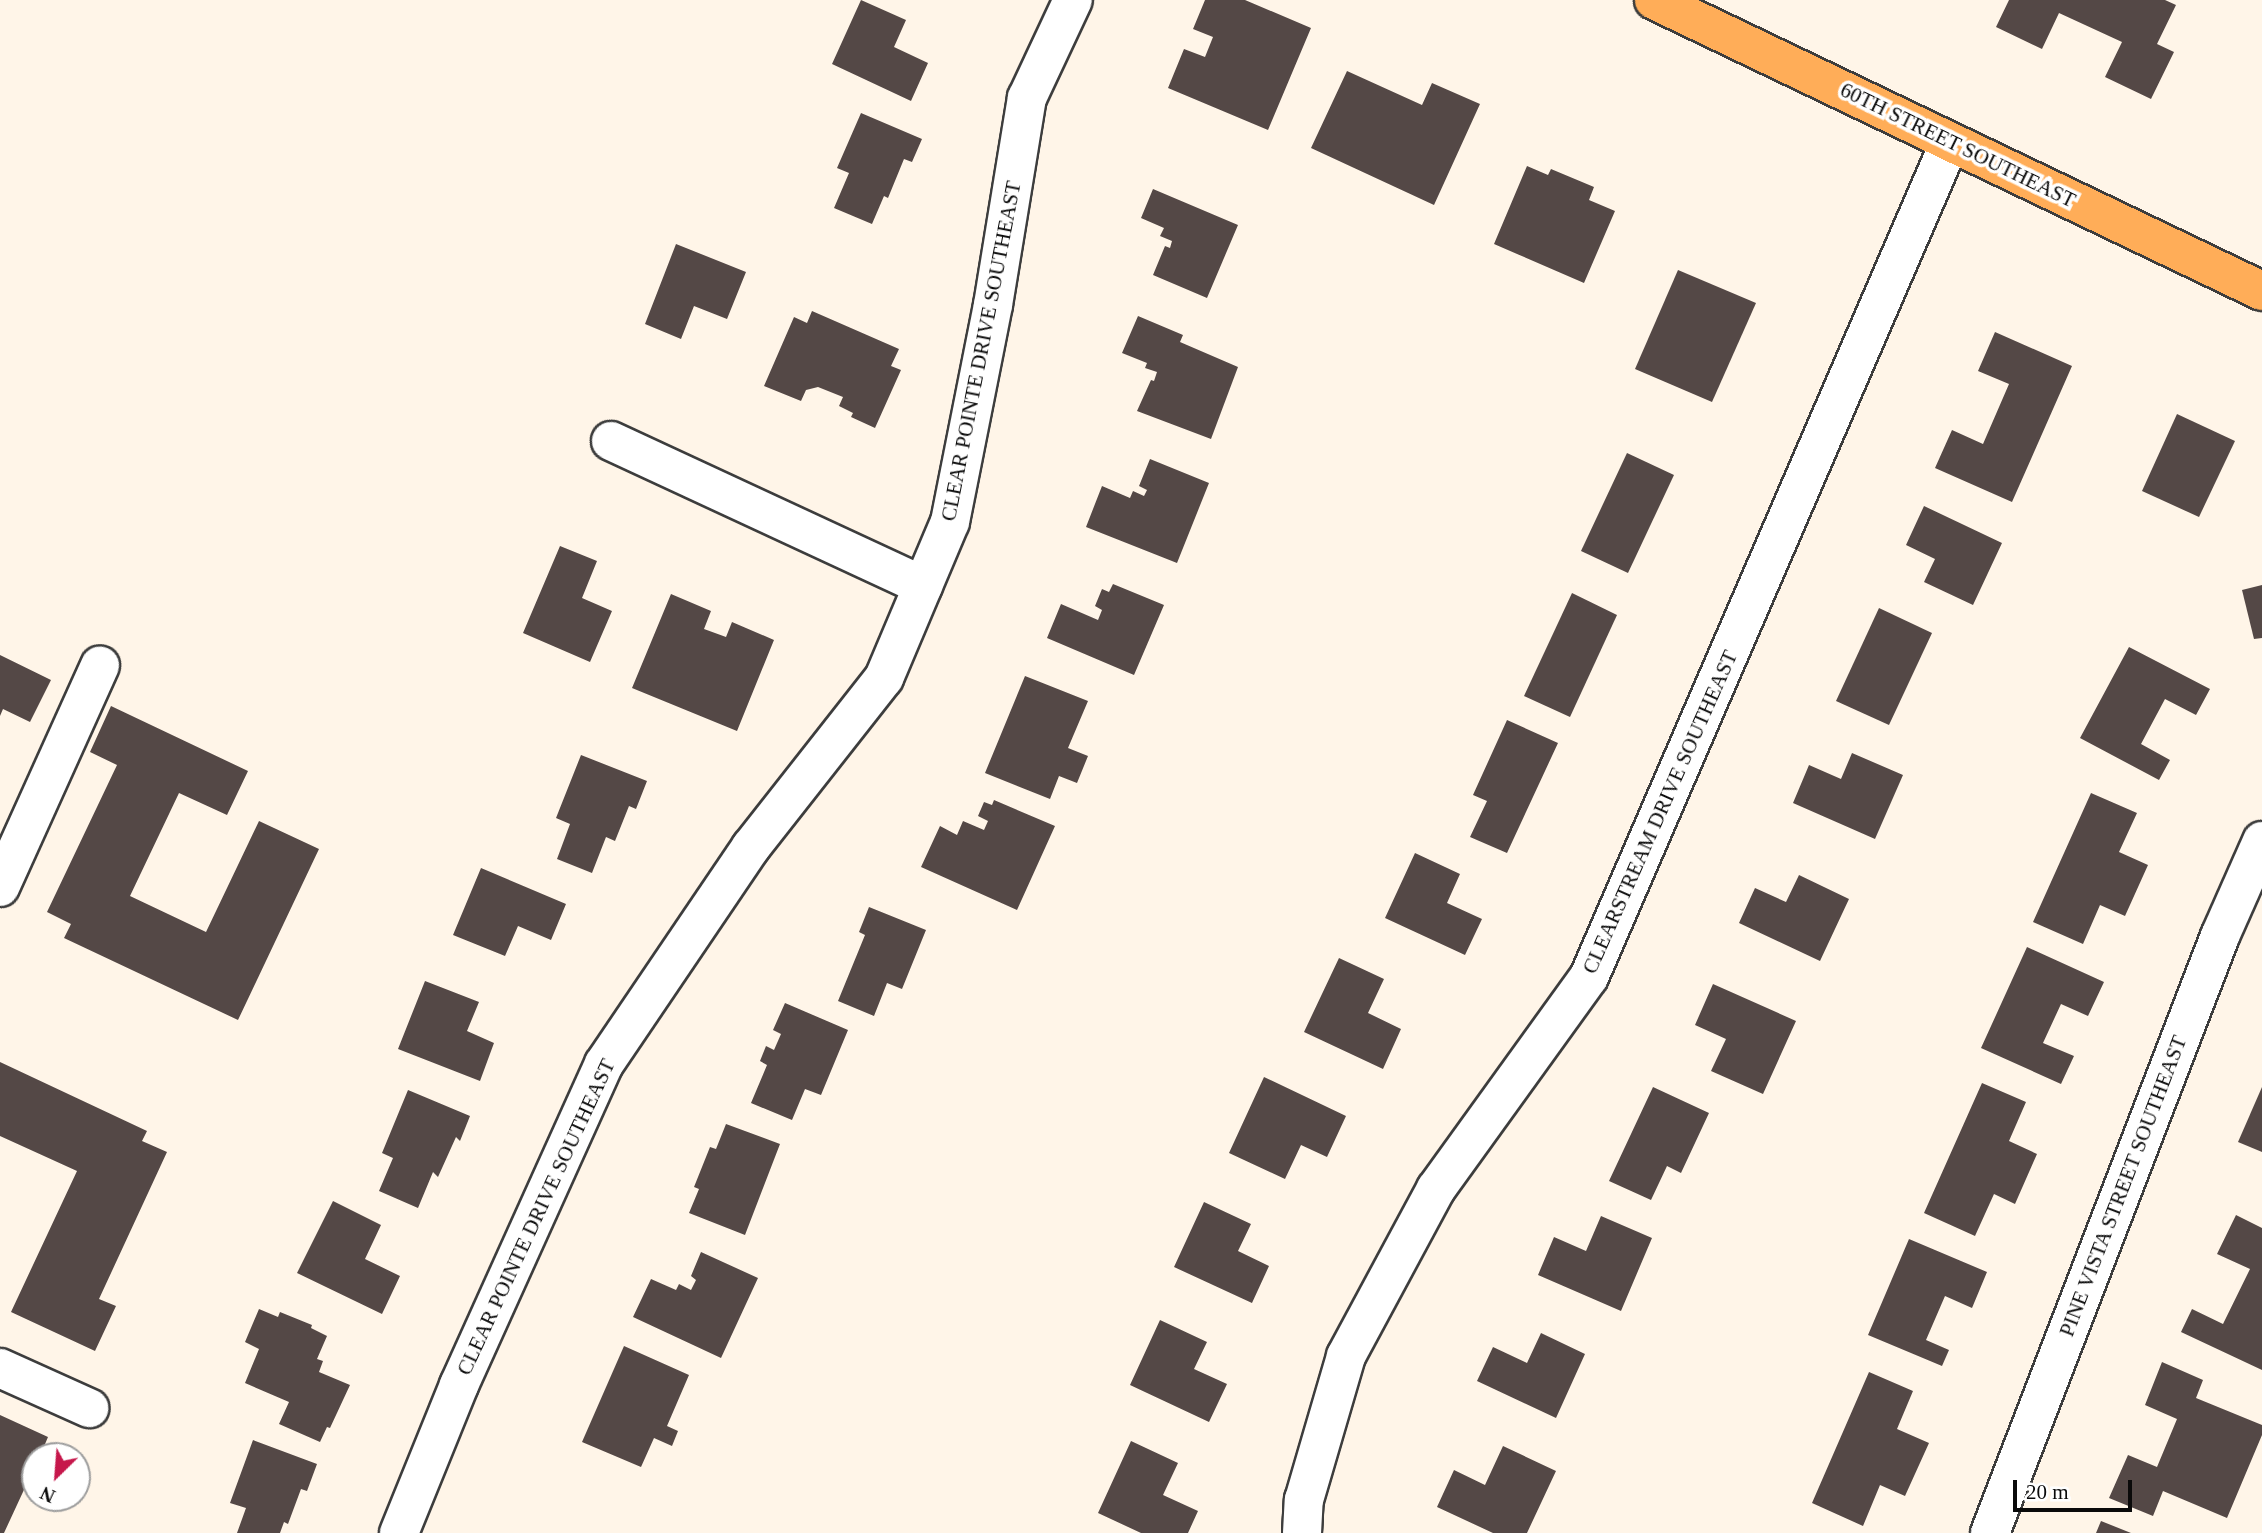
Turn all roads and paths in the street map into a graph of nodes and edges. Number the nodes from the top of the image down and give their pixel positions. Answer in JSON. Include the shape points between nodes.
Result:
{"nodes":[{"id":1,"x":1073,"y":0,"type":"edge"},
{"id":2,"x":1654,"y":0,"type":"edge"},
{"id":3,"x":1950,"y":142,"type":"junction"},
{"id":4,"x":2262,"y":291,"type":"edge"},
{"id":5,"x":611,"y":440,"type":"dead end"},
{"id":6,"x":923,"y":586,"type":"junction"},
{"id":7,"x":100,"y":666,"type":"dead end"},
{"id":8,"x":2262,"y":841,"type":"edge"},
{"id":9,"x":0,"y":887,"type":"edge"},
{"id":10,"x":0,"y":1368,"type":"edge"},
{"id":11,"x":89,"y":1408,"type":"dead end"},
{"id":12,"x":399,"y":1533,"type":"edge"},
{"id":13,"x":1302,"y":1533,"type":"edge"},
{"id":14,"x":1990,"y":1533,"type":"edge"}],
"edges":[{"from":1,"to":6,"type":"street","name":"CLEAR POINTE DRIVE SOUTHEAST","via":[[1027,98],[993,305],[950,522]]},
{"from":2,"to":3,"type":"main road","name":"60TH STREET SOUTHEAST"},
{"from":3,"to":4,"type":"main road","name":"60TH STREET SOUTHEAST"},
{"from":3,"to":13,"type":"street","name":"CLEARSTREAM DRIVE SOUTHEAST","via":[[1589,977],[1436,1189],[1346,1356],[1304,1500]]},
{"from":5,"to":6,"type":"street"},
{"from":6,"to":12,"type":"street","name":"CLEAR POINTE DRIVE SOUTHEAST","via":[[884,678],[751,847],[604,1064],[459,1385]]},
{"from":7,"to":9,"type":"street"},
{"from":8,"to":14,"type":"street","name":"PINE VISTA STREET SOUTHEAST","via":[[2220,936]]},
{"from":10,"to":11,"type":"street"}]}
